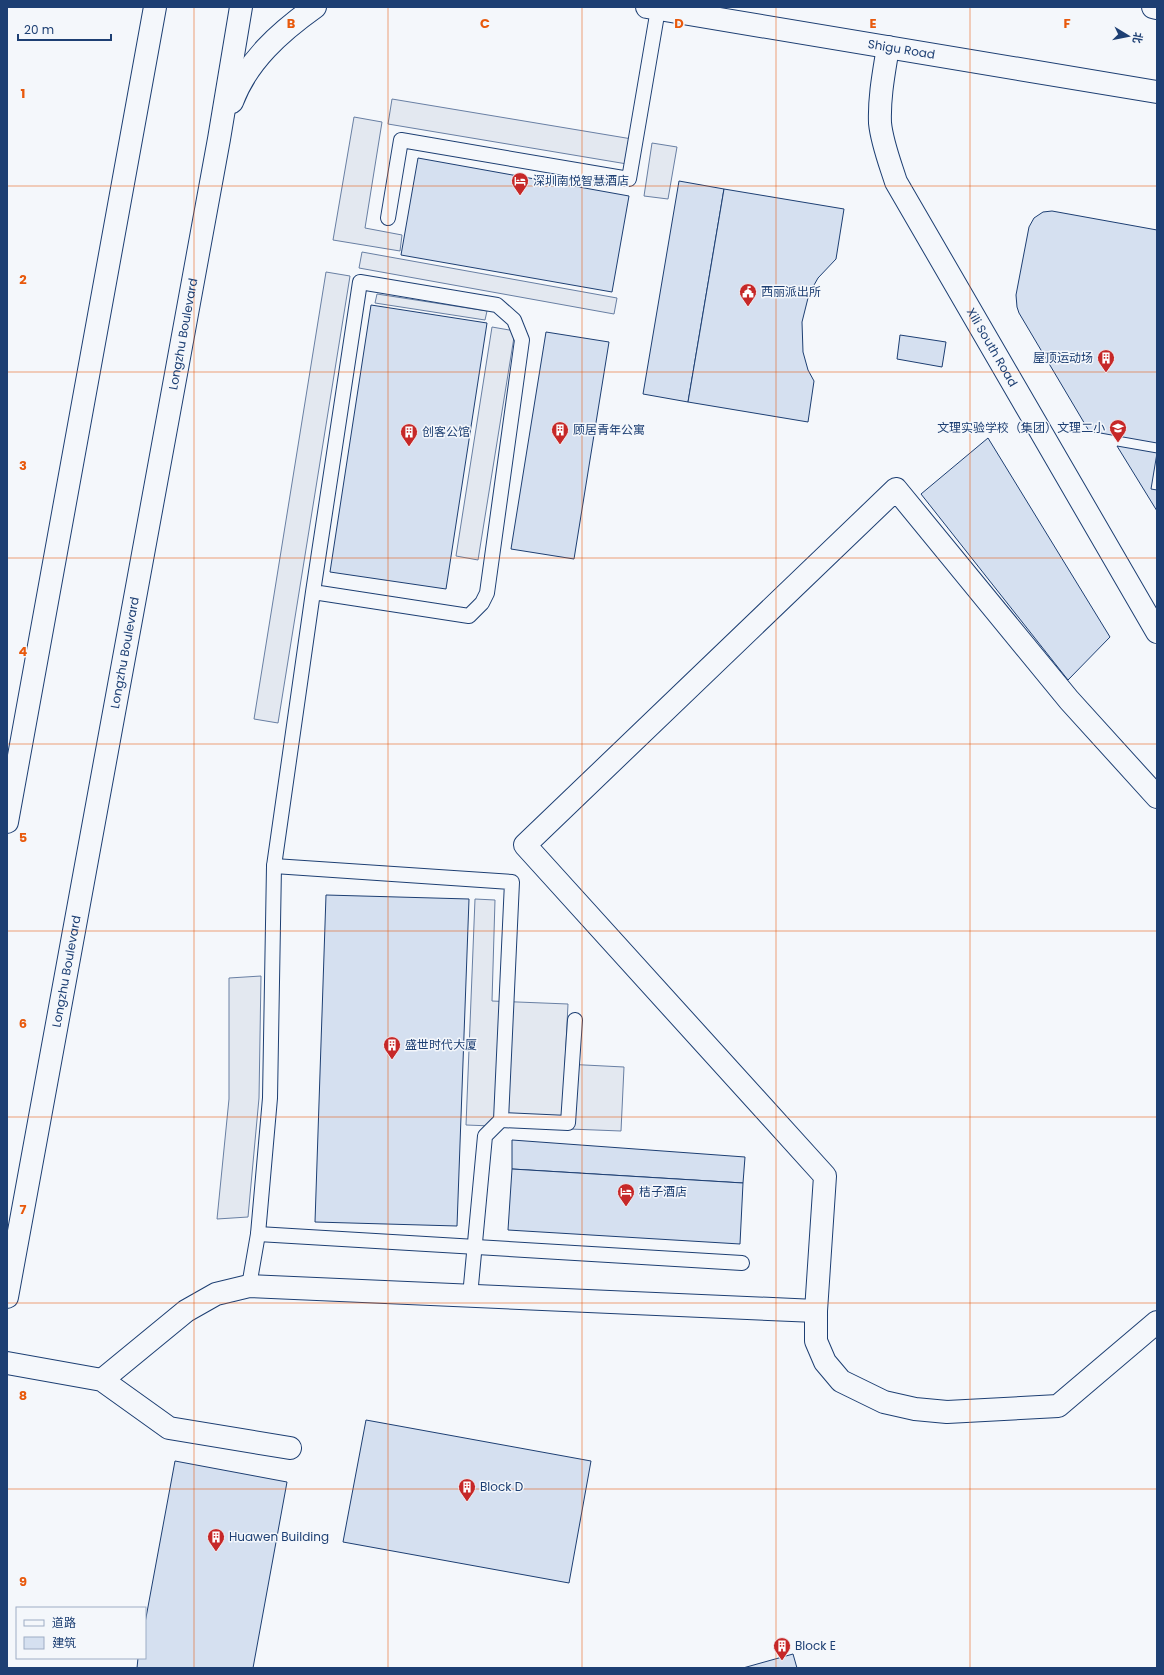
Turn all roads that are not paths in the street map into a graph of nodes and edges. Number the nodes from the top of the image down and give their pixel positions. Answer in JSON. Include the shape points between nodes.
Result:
{"nodes":[{"id":1,"x":155,"y":7,"type":"edge"},
{"id":2,"x":241,"y":7,"type":"edge"},
{"id":3,"x":315,"y":7,"type":"edge"},
{"id":4,"x":1153,"y":7,"type":"edge"},
{"id":5,"x":652,"y":8,"type":"edge"},
{"id":6,"x":1157,"y":8,"type":"edge"},
{"id":7,"x":888,"y":47,"type":"junction"},
{"id":8,"x":1157,"y":92,"type":"edge"},
{"id":9,"x":219,"y":139,"type":"junction"},
{"id":10,"x":388,"y":218,"type":"dead end"},
{"id":11,"x":313,"y":592,"type":"junction"},
{"id":12,"x":1157,"y":632,"type":"edge"},
{"id":13,"x":1157,"y":797,"type":"edge"},
{"id":14,"x":7,"y":822,"type":"edge"},
{"id":15,"x":274,"y":866,"type":"junction"},
{"id":16,"x":575,"y":1020,"type":"dead end"},
{"id":17,"x":501,"y":1120,"type":"junction"},
{"id":18,"x":258,"y":1234,"type":"junction"},
{"id":19,"x":474,"y":1246,"type":"junction"},
{"id":20,"x":742,"y":1263,"type":"dead end"},
{"id":21,"x":250,"y":1286,"type":"junction"},
{"id":22,"x":470,"y":1296,"type":"junction"},
{"id":23,"x":7,"y":1297,"type":"edge"},
{"id":24,"x":816,"y":1311,"type":"junction"},
{"id":25,"x":1157,"y":1322,"type":"edge"},
{"id":26,"x":7,"y":1363,"type":"edge"},
{"id":27,"x":102,"y":1380,"type":"junction"},
{"id":28,"x":290,"y":1448,"type":"dead end"}],
"edges":[{"from":1,"to":14,"type":"street"},
{"from":2,"to":9,"type":"street","name":"Longzhu Boulevard"},
{"from":3,"to":9,"type":"street","via":[[290,25],[259,54],[236,90]]},
{"from":4,"to":6,"type":"street"},
{"from":5,"to":7,"type":"street","name":"Shigu Road"},
{"from":5,"to":10,"type":"lane","via":[[629,179],[401,140]]},
{"from":7,"to":8,"type":"street","name":"Shigu Road"},
{"from":7,"to":12,"type":"street","name":"Xili South Road","via":[[880,94],[880,124],[896,182]]},
{"from":9,"to":23,"type":"street","name":"Longzhu Boulevard"},
{"from":11,"to":11,"type":"lane","via":[[470,616],[482,603],[487,593],[522,340],[514,320],[497,305],[360,282]]},
{"from":11,"to":15,"type":"lane"},
{"from":13,"to":24,"type":"street","via":[[1068,700],[896,488],[525,845],[825,1176]]},
{"from":15,"to":17,"type":"lane","via":[[512,882]]},
{"from":15,"to":18,"type":"lane","via":[[270,1098]]},
{"from":16,"to":17,"type":"lane","via":[[568,1123]]},
{"from":17,"to":19,"type":"lane","via":[[484,1136]]},
{"from":18,"to":19,"type":"lane"},
{"from":18,"to":21,"type":"lane"},
{"from":19,"to":20,"type":"lane"},
{"from":19,"to":22,"type":"lane"},
{"from":21,"to":22,"type":"street"},
{"from":21,"to":27,"type":"street","via":[[216,1294],[186,1311]]},
{"from":22,"to":24,"type":"street"},
{"from":24,"to":25,"type":"street","via":[[816,1341],[825,1362],[841,1381],[884,1402],[915,1409],[947,1412],[1058,1406]]},
{"from":26,"to":27,"type":"street"},
{"from":27,"to":28,"type":"street","via":[[169,1428]]}]}
